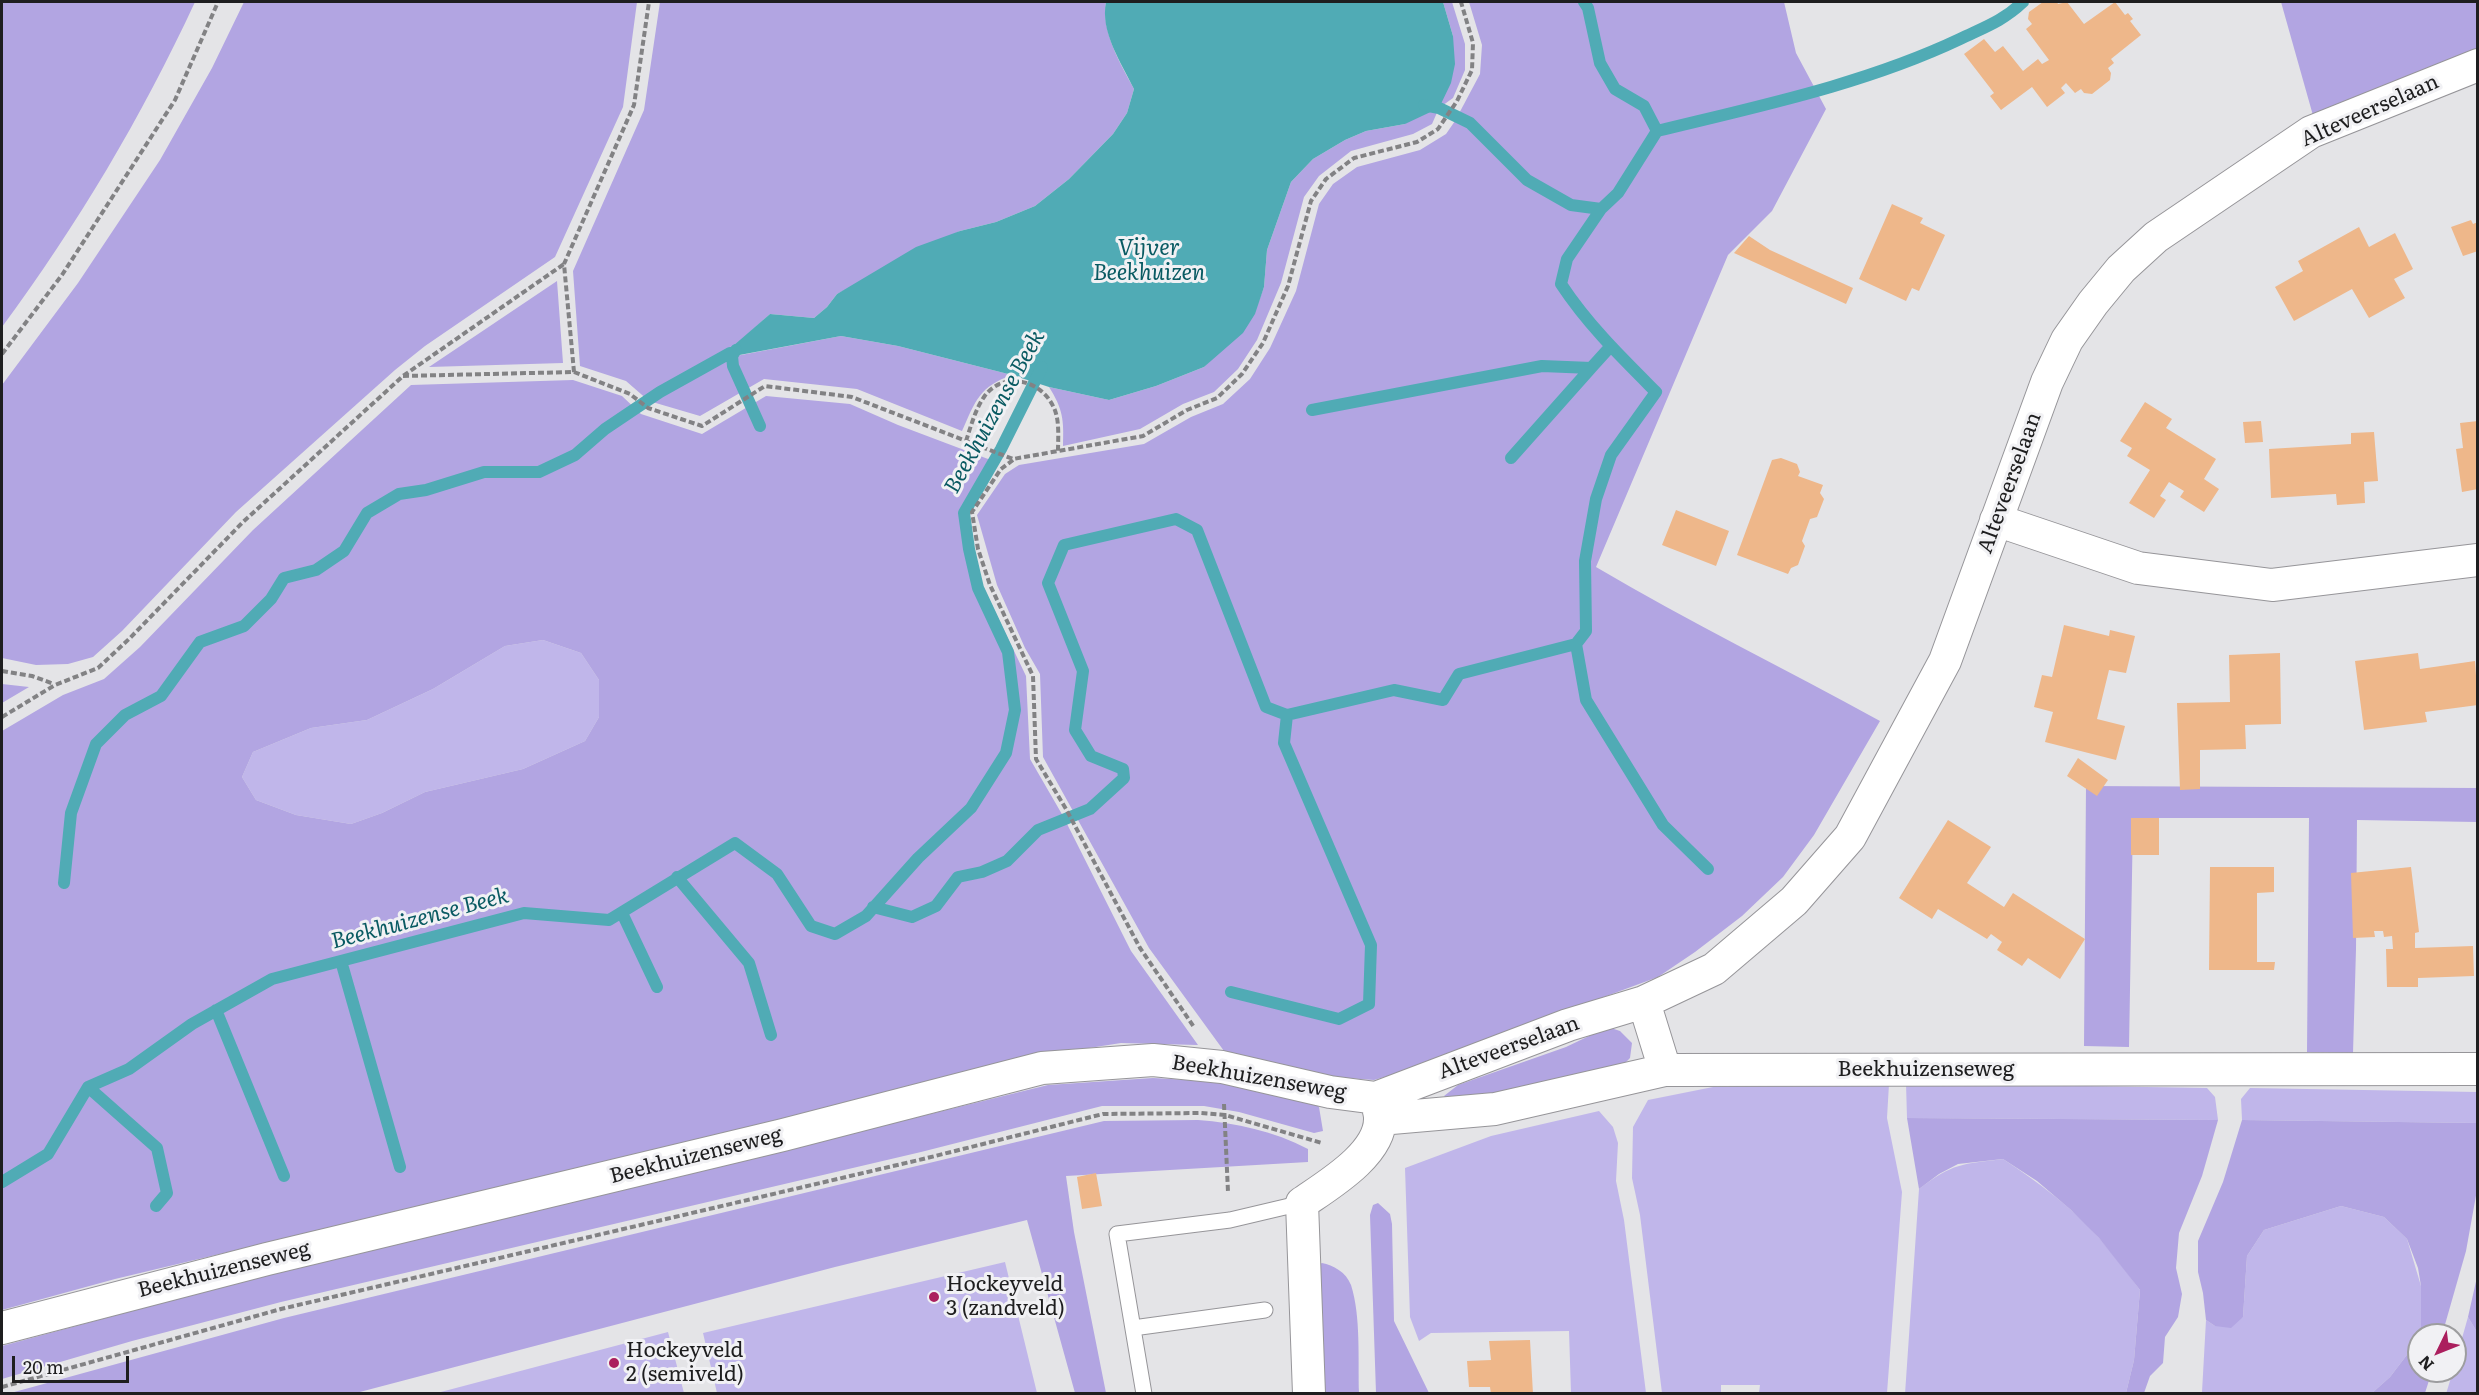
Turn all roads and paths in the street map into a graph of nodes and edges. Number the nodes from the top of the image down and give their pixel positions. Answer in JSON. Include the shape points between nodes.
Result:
{"nodes":[{"id":1,"x":218,"y":2,"type":"edge"},
{"id":2,"x":649,"y":2,"type":"edge"},
{"id":3,"x":1461,"y":2,"type":"edge"},
{"id":4,"x":2478,"y":65,"type":"edge"},
{"id":5,"x":564,"y":264,"type":"junction"},
{"id":6,"x":2,"y":354,"type":"edge"},
{"id":7,"x":574,"y":372,"type":"junction"},
{"id":8,"x":403,"y":376,"type":"junction"},
{"id":9,"x":966,"y":441,"type":"junction"},
{"id":10,"x":1058,"y":452,"type":"junction"},
{"id":11,"x":1013,"y":459,"type":"junction"},
{"id":12,"x":1996,"y":520,"type":"junction"},
{"id":13,"x":2478,"y":560,"type":"edge"},
{"id":14,"x":2,"y":671,"type":"edge"},
{"id":15,"x":55,"y":685,"type":"junction"},
{"id":16,"x":2,"y":717,"type":"edge"},
{"id":17,"x":1644,"y":1002,"type":"junction"},
{"id":18,"x":1222,"y":1067,"type":"junction"},
{"id":19,"x":2478,"y":1069,"type":"edge"},
{"id":20,"x":1665,"y":1070,"type":"junction"},
{"id":21,"x":1225,"y":1116,"type":"junction"},
{"id":22,"x":1377,"y":1119,"type":"junction"},
{"id":23,"x":1302,"y":1203,"type":"junction"},
{"id":24,"x":1230,"y":1220,"type":"junction"},
{"id":25,"x":1265,"y":1310,"type":"dead end"},
{"id":26,"x":2,"y":1328,"type":"edge"},
{"id":27,"x":1133,"y":1328,"type":"junction"},
{"id":28,"x":2,"y":1387,"type":"edge"},
{"id":29,"x":1144,"y":1394,"type":"edge"},
{"id":30,"x":1309,"y":1394,"type":"edge"}],
"edges":[{"from":1,"to":6,"type":"path","via":[[176,100],[62,274]]},
{"from":2,"to":5,"type":"path","via":[[634,105]]},
{"from":3,"to":10,"type":"path","via":[[1473,43],[1472,70],[1457,101],[1438,129],[1418,142],[1354,158],[1326,179],[1311,201],[1288,286],[1263,343],[1242,374],[1217,398],[1187,410],[1143,436]]},
{"from":4,"to":12,"type":"street","name":"Alteveerselaan","via":[[2310,132],[2156,237],[2121,269],[2067,340],[2047,382]]},
{"from":5,"to":7,"type":"path"},
{"from":5,"to":8,"type":"path"},
{"from":7,"to":8,"type":"path"},
{"from":7,"to":9,"type":"path","via":[[630,394],[648,408],[702,426],[765,386],[852,397]]},
{"from":8,"to":15,"type":"path","via":[[243,522],[98,668]]},
{"from":9,"to":10,"type":"path","via":[[985,395],[1010,381],[1022,381],[1044,392],[1054,407]]},
{"from":9,"to":11,"type":"path"},
{"from":10,"to":11,"type":"path"},
{"from":11,"to":18,"type":"path","via":[[1001,469],[972,512],[978,549],[990,585],[1033,676],[1036,759],[1140,948]]},
{"from":12,"to":13,"type":"street","via":[[2138,568],[2271,585]]},
{"from":12,"to":17,"type":"street","name":"Alteveerselaan","via":[[1945,661],[1850,837],[1794,901],[1714,969]]},
{"from":14,"to":15,"type":"path"},
{"from":15,"to":16,"type":"path"},
{"from":17,"to":20,"type":"street"},
{"from":17,"to":22,"type":"street","name":"Alteveerselaan","via":[[1568,1025]]},
{"from":18,"to":21,"type":"path"},
{"from":18,"to":22,"type":"street","name":"Beekhuizenseweg","via":[[1330,1092]]},
{"from":18,"to":26,"type":"street","name":"Beekhuizenseweg","via":[[1153,1060],[1042,1068]]},
{"from":19,"to":20,"type":"street","name":"Beekhuizenseweg"},
{"from":20,"to":22,"type":"street","name":"Beekhuizenseweg","via":[[1495,1109]]},
{"from":21,"to":22,"type":"path","name":"Beekhuizenseweg","via":[[1324,1144]]},
{"from":21,"to":24,"type":"path"},
{"from":21,"to":28,"type":"path","name":"Beekhuizenseweg","via":[[1103,1114],[281,1309]]},
{"from":22,"to":23,"type":"street","via":[[1349,1170]]},
{"from":23,"to":24,"type":"lane"},
{"from":23,"to":30,"type":"street"},
{"from":24,"to":27,"type":"lane","via":[[1117,1234]]},
{"from":25,"to":27,"type":"lane"},
{"from":27,"to":29,"type":"lane"}]}
